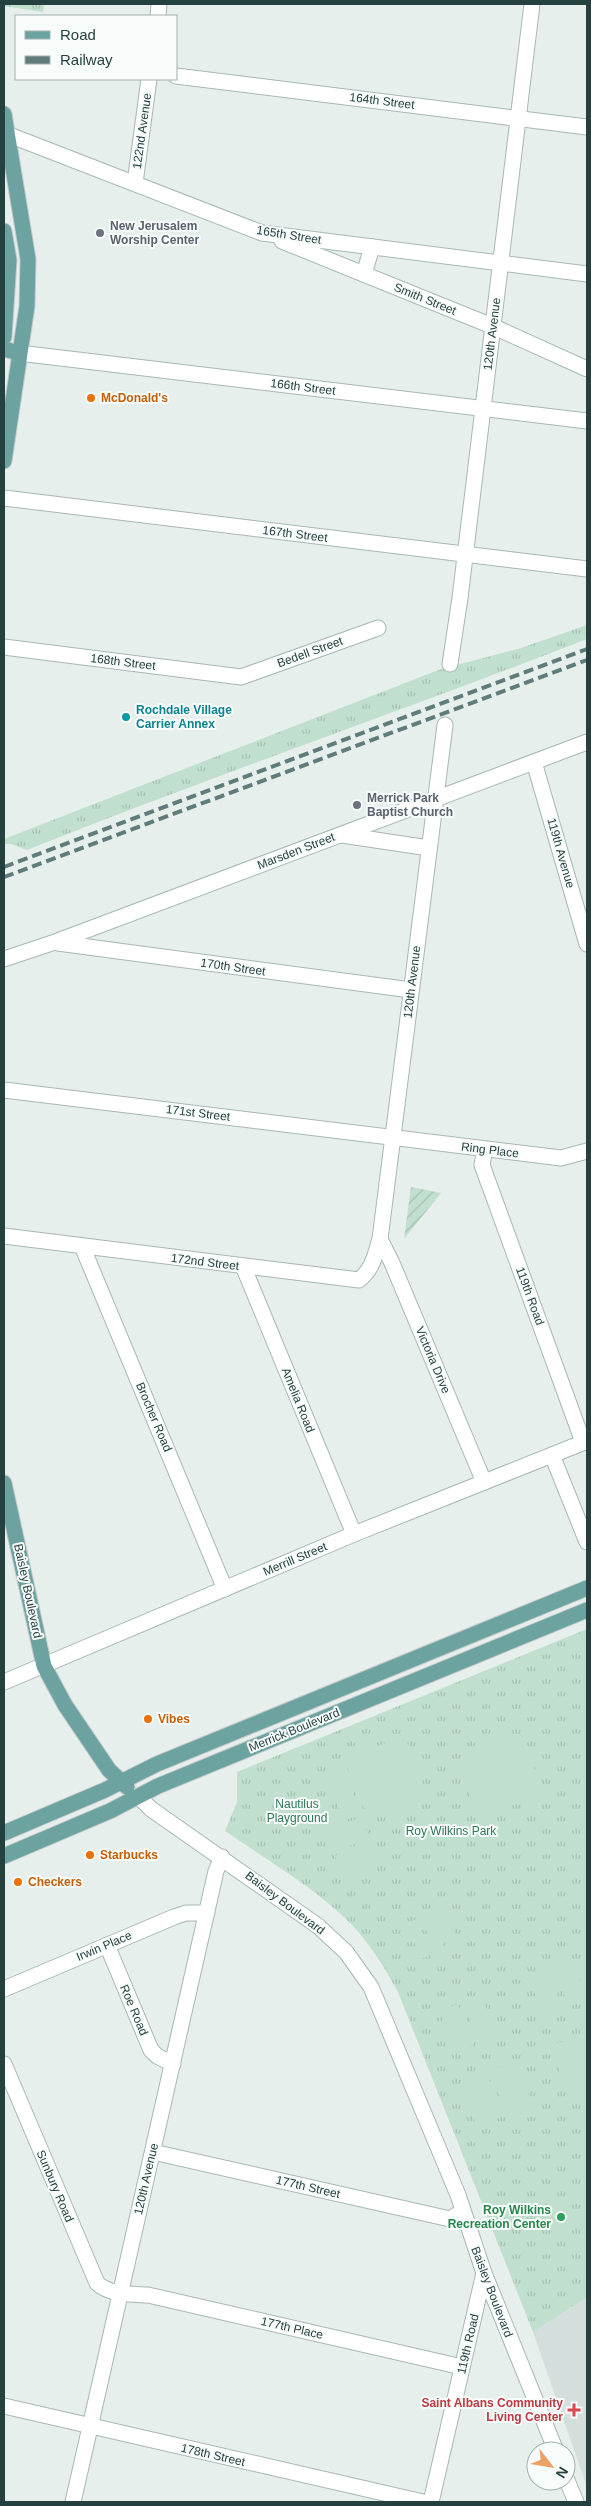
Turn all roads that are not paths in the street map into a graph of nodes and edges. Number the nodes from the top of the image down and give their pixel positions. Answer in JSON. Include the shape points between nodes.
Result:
{"nodes":[{"id":1,"x":532,"y":4,"type":"edge"},
{"id":2,"x":178,"y":76,"type":"edge"},
{"id":3,"x":150,"y":80,"type":"edge"},
{"id":4,"x":4,"y":114,"type":"edge"},
{"id":5,"x":518,"y":118,"type":"junction"},
{"id":6,"x":587,"y":127,"type":"edge"},
{"id":7,"x":5,"y":133,"type":"edge"},
{"id":8,"x":136,"y":182,"type":"junction"},
{"id":9,"x":4,"y":231,"type":"edge"},
{"id":10,"x":262,"y":233,"type":"junction"},
{"id":11,"x":372,"y":247,"type":"junction"},
{"id":12,"x":502,"y":263,"type":"junction"},
{"id":13,"x":364,"y":274,"type":"junction"},
{"id":14,"x":587,"y":274,"type":"edge"},
{"id":15,"x":492,"y":326,"type":"junction"},
{"id":16,"x":4,"y":337,"type":"edge"},
{"id":17,"x":11,"y":351,"type":"edge"},
{"id":18,"x":587,"y":369,"type":"edge"},
{"id":19,"x":483,"y":409,"type":"junction"},
{"id":20,"x":587,"y":421,"type":"edge"},
{"id":21,"x":4,"y":461,"type":"edge"},
{"id":22,"x":4,"y":498,"type":"edge"},
{"id":23,"x":465,"y":555,"type":"junction"},
{"id":24,"x":587,"y":569,"type":"edge"},
{"id":25,"x":378,"y":628,"type":"dead end"},
{"id":26,"x":4,"y":647,"type":"edge"},
{"id":27,"x":450,"y":664,"type":"dead end"},
{"id":28,"x":241,"y":677,"type":"joint"},
{"id":29,"x":445,"y":725,"type":"dead end"},
{"id":30,"x":587,"y":742,"type":"edge"},
{"id":31,"x":534,"y":762,"type":"junction"},
{"id":32,"x":435,"y":799,"type":"junction"},
{"id":33,"x":341,"y":834,"type":"junction"},
{"id":34,"x":429,"y":848,"type":"junction"},
{"id":35,"x":55,"y":942,"type":"junction"},
{"id":36,"x":587,"y":944,"type":"edge"},
{"id":37,"x":4,"y":960,"type":"edge"},
{"id":38,"x":410,"y":990,"type":"junction"},
{"id":39,"x":4,"y":1090,"type":"edge"},
{"id":40,"x":392,"y":1138,"type":"junction"},
{"id":41,"x":486,"y":1149,"type":"junction"},
{"id":42,"x":587,"y":1151,"type":"edge"},
{"id":43,"x":4,"y":1236,"type":"edge"},
{"id":44,"x":380,"y":1238,"type":"junction"},
{"id":45,"x":82,"y":1246,"type":"junction"},
{"id":46,"x":243,"y":1266,"type":"junction"},
{"id":47,"x":585,"y":1441,"type":"edge"},
{"id":48,"x":552,"y":1455,"type":"junction"},
{"id":49,"x":484,"y":1482,"type":"junction"},
{"id":50,"x":4,"y":1483,"type":"edge"},
{"id":51,"x":354,"y":1534,"type":"junction"},
{"id":52,"x":587,"y":1542,"type":"edge"},
{"id":53,"x":587,"y":1588,"type":"edge"},
{"id":54,"x":226,"y":1589,"type":"junction"},
{"id":55,"x":587,"y":1610,"type":"edge"},
{"id":56,"x":44,"y":1666,"type":"junction"},
{"id":57,"x":4,"y":1682,"type":"edge"},
{"id":58,"x":122,"y":1781,"type":"junction"},
{"id":59,"x":138,"y":1796,"type":"junction"},
{"id":60,"x":4,"y":1833,"type":"edge"},
{"id":61,"x":4,"y":1856,"type":"edge"},
{"id":62,"x":222,"y":1857,"type":"junction"},
{"id":63,"x":207,"y":1912,"type":"junction"},
{"id":64,"x":107,"y":1945,"type":"junction"},
{"id":65,"x":4,"y":1989,"type":"edge"},
{"id":66,"x":4,"y":2064,"type":"edge"},
{"id":67,"x":173,"y":2064,"type":"junction"},
{"id":68,"x":152,"y":2152,"type":"junction"},
{"id":69,"x":462,"y":2211,"type":"junction"},
{"id":70,"x":484,"y":2273,"type":"junction"},
{"id":71,"x":121,"y":2293,"type":"junction"},
{"id":72,"x":462,"y":2367,"type":"junction"},
{"id":73,"x":4,"y":2392,"type":"edge"},
{"id":74,"x":7,"y":2407,"type":"edge"},
{"id":75,"x":90,"y":2428,"type":"junction"},
{"id":76,"x":552,"y":2441,"type":"edge"},
{"id":77,"x":74,"y":2502,"type":"edge"},
{"id":78,"x":423,"y":2502,"type":"edge"},
{"id":79,"x":431,"y":2502,"type":"edge"}],
"edges":[{"from":1,"to":5,"type":"street","name":"120th Avenue"},
{"from":2,"to":5,"type":"street","name":"164th Street"},
{"from":3,"to":8,"type":"street","name":"122nd Avenue"},
{"from":4,"to":7,"type":"main road"},
{"from":5,"to":6,"type":"street","name":"164th Street"},
{"from":5,"to":12,"type":"street","name":"120th Avenue"},
{"from":7,"to":8,"type":"street","name":"165th Street"},
{"from":7,"to":17,"type":"main road","via":[[28,259],[27,306]]},
{"from":8,"to":10,"type":"street","name":"165th Street"},
{"from":9,"to":16,"type":"main road","via":[[8,260]]},
{"from":10,"to":11,"type":"street","name":"165th Street"},
{"from":10,"to":13,"type":"street","name":"Smith Street"},
{"from":11,"to":12,"type":"street","name":"165th Street"},
{"from":11,"to":13,"type":"street"},
{"from":12,"to":14,"type":"street","name":"165th Street"},
{"from":12,"to":15,"type":"street","name":"120th Avenue"},
{"from":13,"to":15,"type":"street","name":"Smith Street"},
{"from":15,"to":18,"type":"street","name":"Smith Street"},
{"from":15,"to":19,"type":"street","name":"120th Avenue"},
{"from":17,"to":19,"type":"street","name":"166th Street"},
{"from":17,"to":21,"type":"main road"},
{"from":19,"to":20,"type":"street","name":"166th Street"},
{"from":19,"to":23,"type":"street","name":"120th Avenue"},
{"from":22,"to":23,"type":"street","name":"167th Street"},
{"from":23,"to":24,"type":"street","name":"167th Street"},
{"from":23,"to":27,"type":"street","name":"120th Avenue"},
{"from":25,"to":28,"type":"street","name":"Bedell Street"},
{"from":26,"to":28,"type":"street","name":"168th Street"},
{"from":29,"to":32,"type":"street","name":"120th Avenue"},
{"from":30,"to":31,"type":"street","name":"Marsden Street"},
{"from":31,"to":32,"type":"street","name":"Marsden Street"},
{"from":31,"to":36,"type":"street","name":"119th Avenue"},
{"from":32,"to":33,"type":"street","name":"Marsden Street"},
{"from":32,"to":34,"type":"street","name":"120th Avenue"},
{"from":33,"to":34,"type":"street"},
{"from":33,"to":35,"type":"street","name":"Marsden Street"},
{"from":34,"to":38,"type":"street","name":"120th Avenue"},
{"from":35,"to":37,"type":"street","name":"Marsden Street"},
{"from":35,"to":38,"type":"street","name":"170th Street"},
{"from":38,"to":40,"type":"street","name":"120th Avenue"},
{"from":39,"to":40,"type":"street","name":"171st Street"},
{"from":40,"to":41,"type":"street","name":"Ring Place"},
{"from":40,"to":44,"type":"street","name":"120th Avenue"},
{"from":41,"to":42,"type":"street","name":"Ring Place","via":[[561,1158]]},
{"from":41,"to":47,"type":"street","name":"119th Road","via":[[482,1165]]},
{"from":43,"to":45,"type":"street","name":"172nd Street"},
{"from":44,"to":46,"type":"street","name":"172nd Street","via":[[371,1268],[359,1280]]},
{"from":44,"to":49,"type":"street","name":"Victoria Drive"},
{"from":45,"to":46,"type":"street","name":"172nd Street"},
{"from":45,"to":54,"type":"street","name":"Brocher Road"},
{"from":46,"to":51,"type":"street","name":"Amelia Road"},
{"from":47,"to":48,"type":"street","name":"Merrill Street"},
{"from":48,"to":49,"type":"street","name":"Merrill Street"},
{"from":48,"to":52,"type":"street"},
{"from":49,"to":51,"type":"street","name":"Merrill Street"},
{"from":50,"to":56,"type":"main road","name":"Baisley Boulevard"},
{"from":51,"to":54,"type":"street","name":"Merrill Street"},
{"from":53,"to":58,"type":"main road","name":"Merrick Boulevard"},
{"from":54,"to":56,"type":"street","name":"Merrill Street"},
{"from":55,"to":59,"type":"main road","name":"Merrick Boulevard"},
{"from":56,"to":57,"type":"street","name":"Merrill Street"},
{"from":56,"to":58,"type":"main road","name":"Baisley Boulevard","via":[[103,1761]]},
{"from":58,"to":59,"type":"main road","name":"Baisley Boulevard"},
{"from":58,"to":60,"type":"main road","name":"Merrick Boulevard"},
{"from":59,"to":61,"type":"main road","name":"Merrick Boulevard"},
{"from":59,"to":62,"type":"street","name":"Baisley Boulevard"},
{"from":62,"to":63,"type":"street","name":"120th Avenue"},
{"from":62,"to":69,"type":"street","name":"Baisley Boulevard","via":[[318,1926],[346,1952],[371,1987]]},
{"from":63,"to":64,"type":"street","name":"Irwin Place","via":[[186,1913]]},
{"from":63,"to":67,"type":"street","name":"120th Avenue"},
{"from":64,"to":65,"type":"street","name":"Irwin Place"},
{"from":64,"to":67,"type":"street","name":"Roe Road","via":[[150,2050]]},
{"from":66,"to":71,"type":"street","name":"Sunbury Road","via":[[97,2283],[102,2288]]},
{"from":67,"to":68,"type":"street","name":"120th Avenue"},
{"from":68,"to":69,"type":"street","name":"177th Street","via":[[450,2219]]},
{"from":68,"to":71,"type":"street","name":"120th Avenue"},
{"from":69,"to":70,"type":"street","name":"Baisley Boulevard"},
{"from":70,"to":72,"type":"street","name":"119th Road"},
{"from":70,"to":76,"type":"street","name":"Baisley Boulevard"},
{"from":71,"to":72,"type":"street","name":"177th Place","via":[[148,2295]]},
{"from":71,"to":75,"type":"street","name":"120th Avenue"},
{"from":72,"to":79,"type":"street","name":"119th Road"},
{"from":73,"to":74,"type":"street"},
{"from":74,"to":75,"type":"street","name":"178th Street"},
{"from":75,"to":77,"type":"street","name":"120th Avenue"},
{"from":75,"to":78,"type":"street","name":"178th Street"}]}
